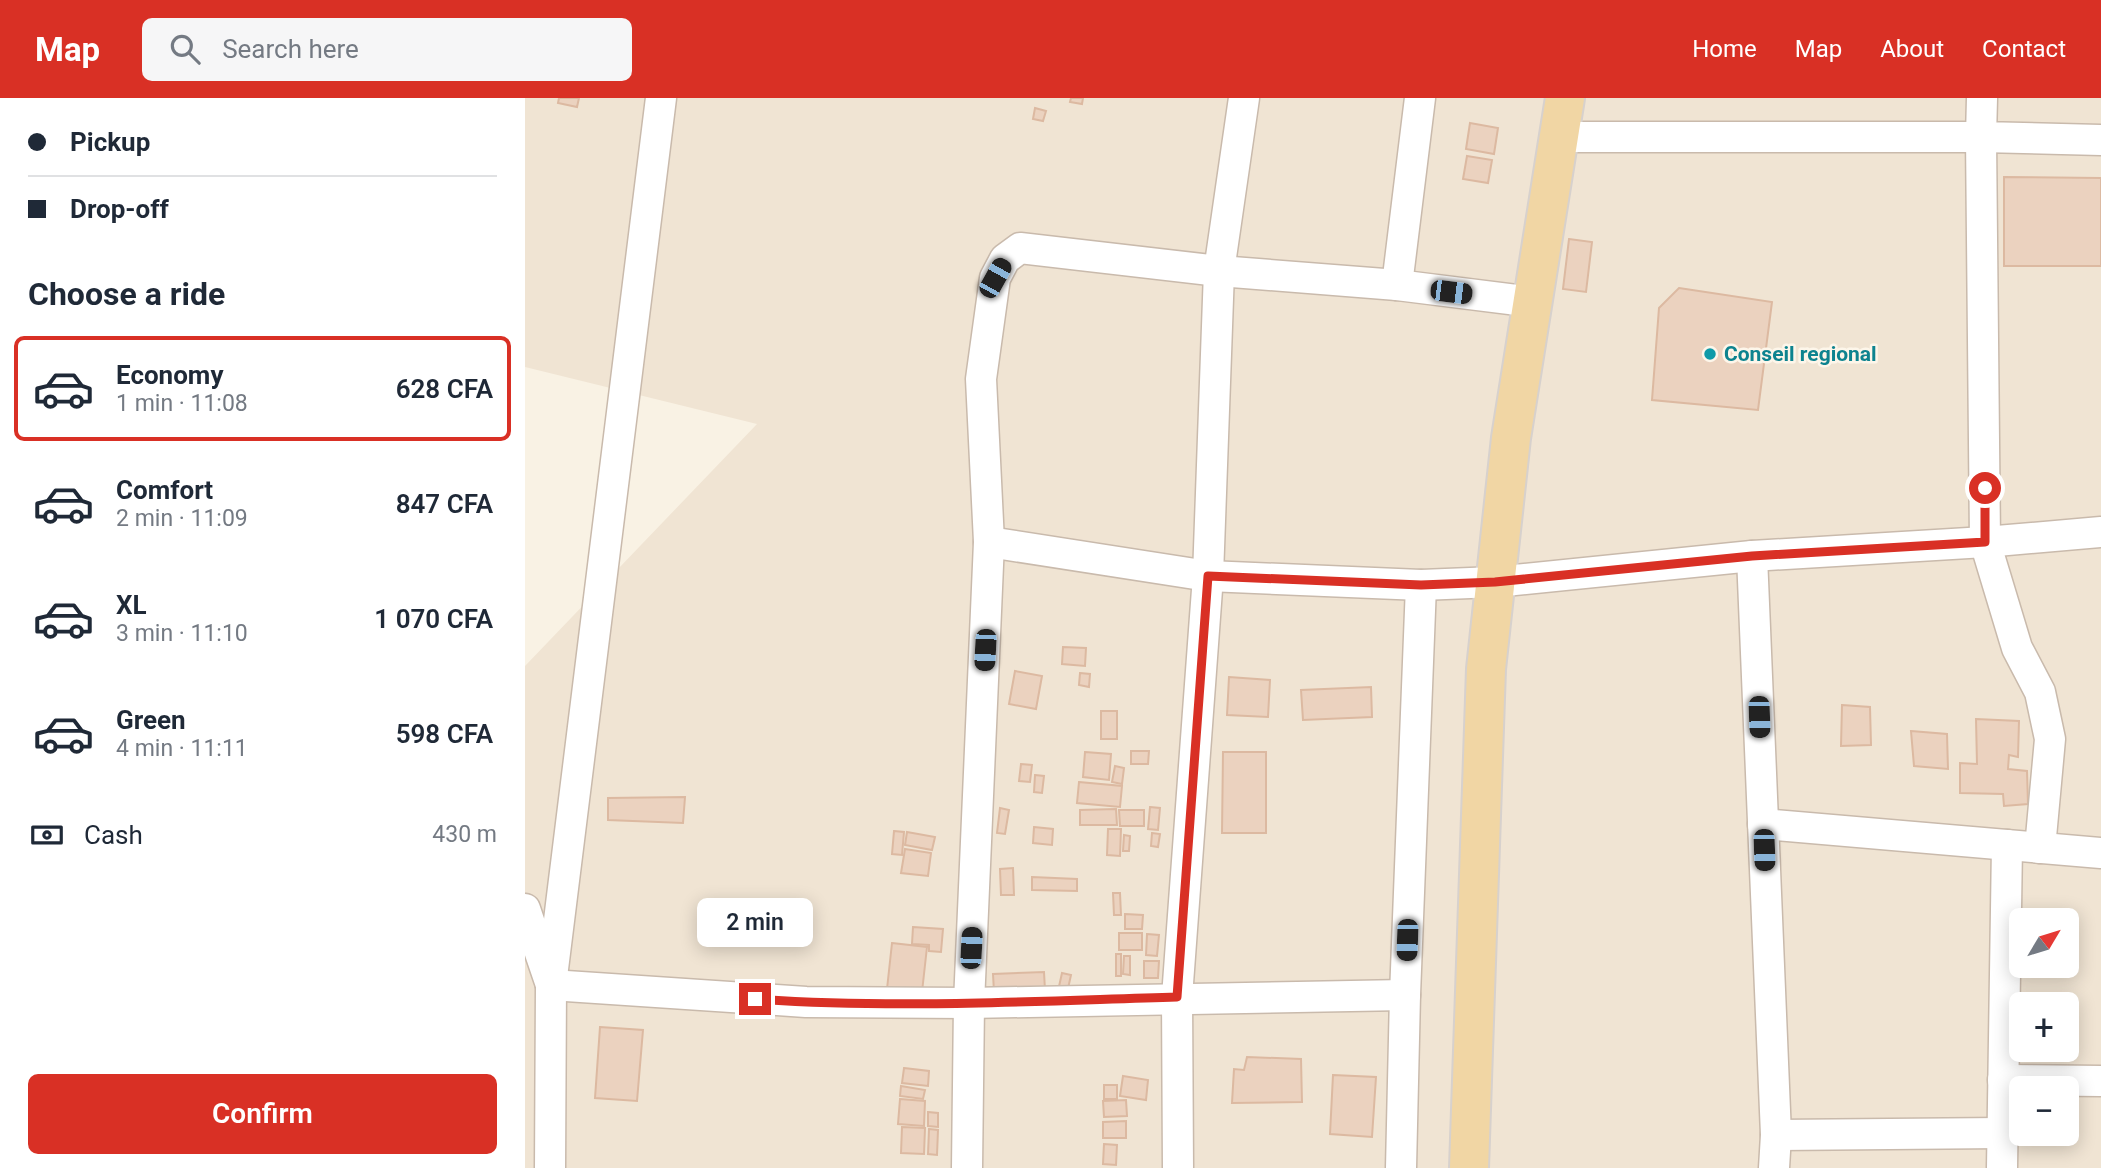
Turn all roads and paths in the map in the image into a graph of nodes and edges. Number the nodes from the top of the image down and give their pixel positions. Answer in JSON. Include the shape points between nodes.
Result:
{"nodes":[{"id":1,"x":661,"y":98,"type":"edge"},
{"id":2,"x":1244,"y":98,"type":"edge"},
{"id":3,"x":1420,"y":98,"type":"edge"},
{"id":4,"x":1565,"y":98,"type":"edge"},
{"id":5,"x":1982,"y":98,"type":"edge"},
{"id":6,"x":1559,"y":137,"type":"junction"},
{"id":7,"x":1981,"y":137,"type":"junction"},
{"id":8,"x":2101,"y":140,"type":"edge"},
{"id":9,"x":1219,"y":271,"type":"junction"},
{"id":10,"x":1397,"y":285,"type":"junction"},
{"id":11,"x":1533,"y":302,"type":"junction"},
{"id":12,"x":2101,"y":532,"type":"edge"},
{"id":13,"x":989,"y":542,"type":"junction"},
{"id":14,"x":1985,"y":542,"type":"junction"},
{"id":15,"x":1752,"y":556,"type":"junction"},
{"id":16,"x":1208,"y":576,"type":"junction"},
{"id":17,"x":1495,"y":582,"type":"junction"},
{"id":18,"x":1421,"y":585,"type":"junction"},
{"id":19,"x":1763,"y":824,"type":"junction"},
{"id":20,"x":2007,"y":845,"type":"junction"},
{"id":21,"x":2040,"y":848,"type":"junction"},
{"id":22,"x":2101,"y":853,"type":"edge"},
{"id":23,"x":525,"y":909,"type":"edge"},
{"id":24,"x":551,"y":985,"type":"junction"},
{"id":25,"x":1405,"y":995,"type":"junction"},
{"id":26,"x":1177,"y":997,"type":"junction"},
{"id":27,"x":969,"y":1003,"type":"junction"},
{"id":28,"x":2003,"y":1080,"type":"junction"},
{"id":29,"x":2101,"y":1081,"type":"edge"},
{"id":30,"x":2003,"y":1133,"type":"junction"},
{"id":31,"x":1776,"y":1135,"type":"junction"},
{"id":32,"x":542,"y":1162,"type":"edge"},
{"id":33,"x":967,"y":1168,"type":"edge"},
{"id":34,"x":1178,"y":1168,"type":"edge"},
{"id":35,"x":1401,"y":1168,"type":"edge"},
{"id":36,"x":1469,"y":1168,"type":"edge"},
{"id":37,"x":1774,"y":1168,"type":"edge"},
{"id":38,"x":2002,"y":1168,"type":"edge"}],
"edges":[{"from":1,"to":24,"type":"street"},
{"from":2,"to":9,"type":"street"},
{"from":3,"to":10,"type":"street"},
{"from":4,"to":6,"type":"main road"},
{"from":5,"to":7,"type":"street"},
{"from":6,"to":7,"type":"street"},
{"from":6,"to":11,"type":"main road"},
{"from":7,"to":8,"type":"street"},
{"from":7,"to":14,"type":"street"},
{"from":9,"to":10,"type":"street"},
{"from":9,"to":13,"type":"street","via":[[1020,248],[1005,259],[995,278],[981,379]]},
{"from":9,"to":16,"type":"street"},
{"from":10,"to":11,"type":"street"},
{"from":11,"to":17,"type":"main road","via":[[1511,438]]},
{"from":12,"to":14,"type":"street"},
{"from":13,"to":16,"type":"street"},
{"from":13,"to":27,"type":"street"},
{"from":14,"to":15,"type":"street"},
{"from":14,"to":21,"type":"street","via":[[2017,648],[2040,692],[2050,739]]},
{"from":15,"to":17,"type":"street"},
{"from":15,"to":19,"type":"street"},
{"from":16,"to":18,"type":"street"},
{"from":16,"to":26,"type":"street"},
{"from":17,"to":18,"type":"street"},
{"from":17,"to":36,"type":"main road","via":[[1486,669]]},
{"from":18,"to":25,"type":"street"},
{"from":19,"to":20,"type":"street"},
{"from":19,"to":31,"type":"street"},
{"from":20,"to":21,"type":"street"},
{"from":20,"to":28,"type":"street"},
{"from":21,"to":22,"type":"street"},
{"from":23,"to":24,"type":"street"},
{"from":24,"to":27,"type":"street","via":[[806,1002]]},
{"from":24,"to":32,"type":"street"},
{"from":25,"to":26,"type":"street"},
{"from":25,"to":35,"type":"street"},
{"from":26,"to":27,"type":"street"},
{"from":26,"to":34,"type":"street"},
{"from":27,"to":33,"type":"street"},
{"from":28,"to":29,"type":"street"},
{"from":28,"to":30,"type":"street"},
{"from":30,"to":31,"type":"street"},
{"from":30,"to":38,"type":"street"},
{"from":31,"to":37,"type":"street"}]}
